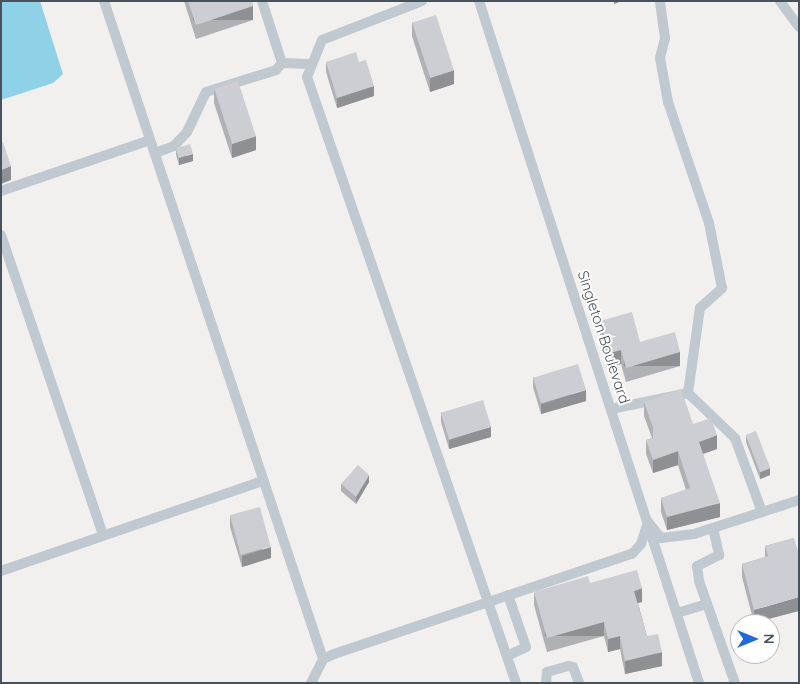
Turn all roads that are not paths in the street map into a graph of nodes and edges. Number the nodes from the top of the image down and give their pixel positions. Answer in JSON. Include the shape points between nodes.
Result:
{"nodes":[{"id":1,"x":104,"y":1,"type":"edge"},
{"id":2,"x":262,"y":1,"type":"edge"},
{"id":3,"x":422,"y":1,"type":"edge"},
{"id":4,"x":479,"y":1,"type":"edge"},
{"id":5,"x":660,"y":1,"type":"edge"},
{"id":6,"x":780,"y":1,"type":"edge"},
{"id":7,"x":799,"y":28,"type":"edge"},
{"id":8,"x":282,"y":62,"type":"junction"},
{"id":9,"x":310,"y":64,"type":"junction"},
{"id":10,"x":150,"y":140,"type":"junction"},
{"id":11,"x":155,"y":153,"type":"junction"},
{"id":12,"x":1,"y":191,"type":"edge"},
{"id":13,"x":1,"y":235,"type":"edge"},
{"id":14,"x":688,"y":392,"type":"junction"},
{"id":15,"x":612,"y":408,"type":"junction"},
{"id":16,"x":263,"y":481,"type":"junction"},
{"id":17,"x":799,"y":500,"type":"edge"},
{"id":18,"x":762,"y":512,"type":"junction"},
{"id":19,"x":648,"y":522,"type":"junction"},
{"id":20,"x":713,"y":528,"type":"junction"},
{"id":21,"x":103,"y":536,"type":"junction"},
{"id":22,"x":1,"y":571,"type":"edge"},
{"id":23,"x":508,"y":596,"type":"junction"},
{"id":24,"x":489,"y":602,"type":"junction"},
{"id":25,"x":707,"y":604,"type":"junction"},
{"id":26,"x":677,"y":613,"type":"junction"},
{"id":27,"x":507,"y":656,"type":"junction"},
{"id":28,"x":323,"y":659,"type":"junction"},
{"id":29,"x":310,"y":683,"type":"edge"},
{"id":30,"x":516,"y":683,"type":"edge"},
{"id":31,"x":546,"y":683,"type":"edge"},
{"id":32,"x":579,"y":683,"type":"edge"},
{"id":33,"x":699,"y":683,"type":"edge"},
{"id":34,"x":735,"y":683,"type":"edge"}],
"edges":[{"from":1,"to":10,"type":"lane"},
{"from":2,"to":8,"type":"lane"},
{"from":3,"to":9,"type":"lane","via":[[334,32],[322,40]]},
{"from":4,"to":15,"type":"lane","name":"Singleton Boulevard"},
{"from":5,"to":14,"type":"lane","via":[[665,38],[660,58],[668,102],[709,223],[722,288],[700,308]]},
{"from":6,"to":7,"type":"lane"},
{"from":8,"to":9,"type":"lane"},
{"from":8,"to":11,"type":"lane","via":[[276,70],[206,92],[187,132],[174,146]]},
{"from":9,"to":24,"type":"lane","via":[[307,76]]},
{"from":10,"to":11,"type":"lane"},
{"from":10,"to":12,"type":"lane"},
{"from":11,"to":16,"type":"lane"},
{"from":13,"to":21,"type":"lane"},
{"from":14,"to":15,"type":"lane"},
{"from":14,"to":18,"type":"lane","via":[[736,438]]},
{"from":15,"to":19,"type":"lane","name":"Singleton Boulevard"},
{"from":16,"to":21,"type":"lane"},
{"from":16,"to":28,"type":"lane"},
{"from":17,"to":18,"type":"lane"},
{"from":18,"to":20,"type":"lane"},
{"from":19,"to":20,"type":"lane","via":[[661,538]]},
{"from":19,"to":23,"type":"lane","via":[[641,544],[632,554]]},
{"from":19,"to":26,"type":"lane","name":"Singleton Boulevard"},
{"from":20,"to":25,"type":"lane","via":[[718,555],[697,566]]},
{"from":21,"to":22,"type":"lane"},
{"from":23,"to":24,"type":"lane"},
{"from":23,"to":27,"type":"lane","via":[[526,647]]},
{"from":24,"to":27,"type":"lane"},
{"from":24,"to":28,"type":"lane"},
{"from":25,"to":26,"type":"lane"},
{"from":25,"to":34,"type":"lane"},
{"from":26,"to":33,"type":"lane","name":"Singleton Boulevard"},
{"from":27,"to":30,"type":"lane"},
{"from":28,"to":29,"type":"lane"},
{"from":31,"to":32,"type":"lane","via":[[547,672],[568,666],[573,667]]}]}
